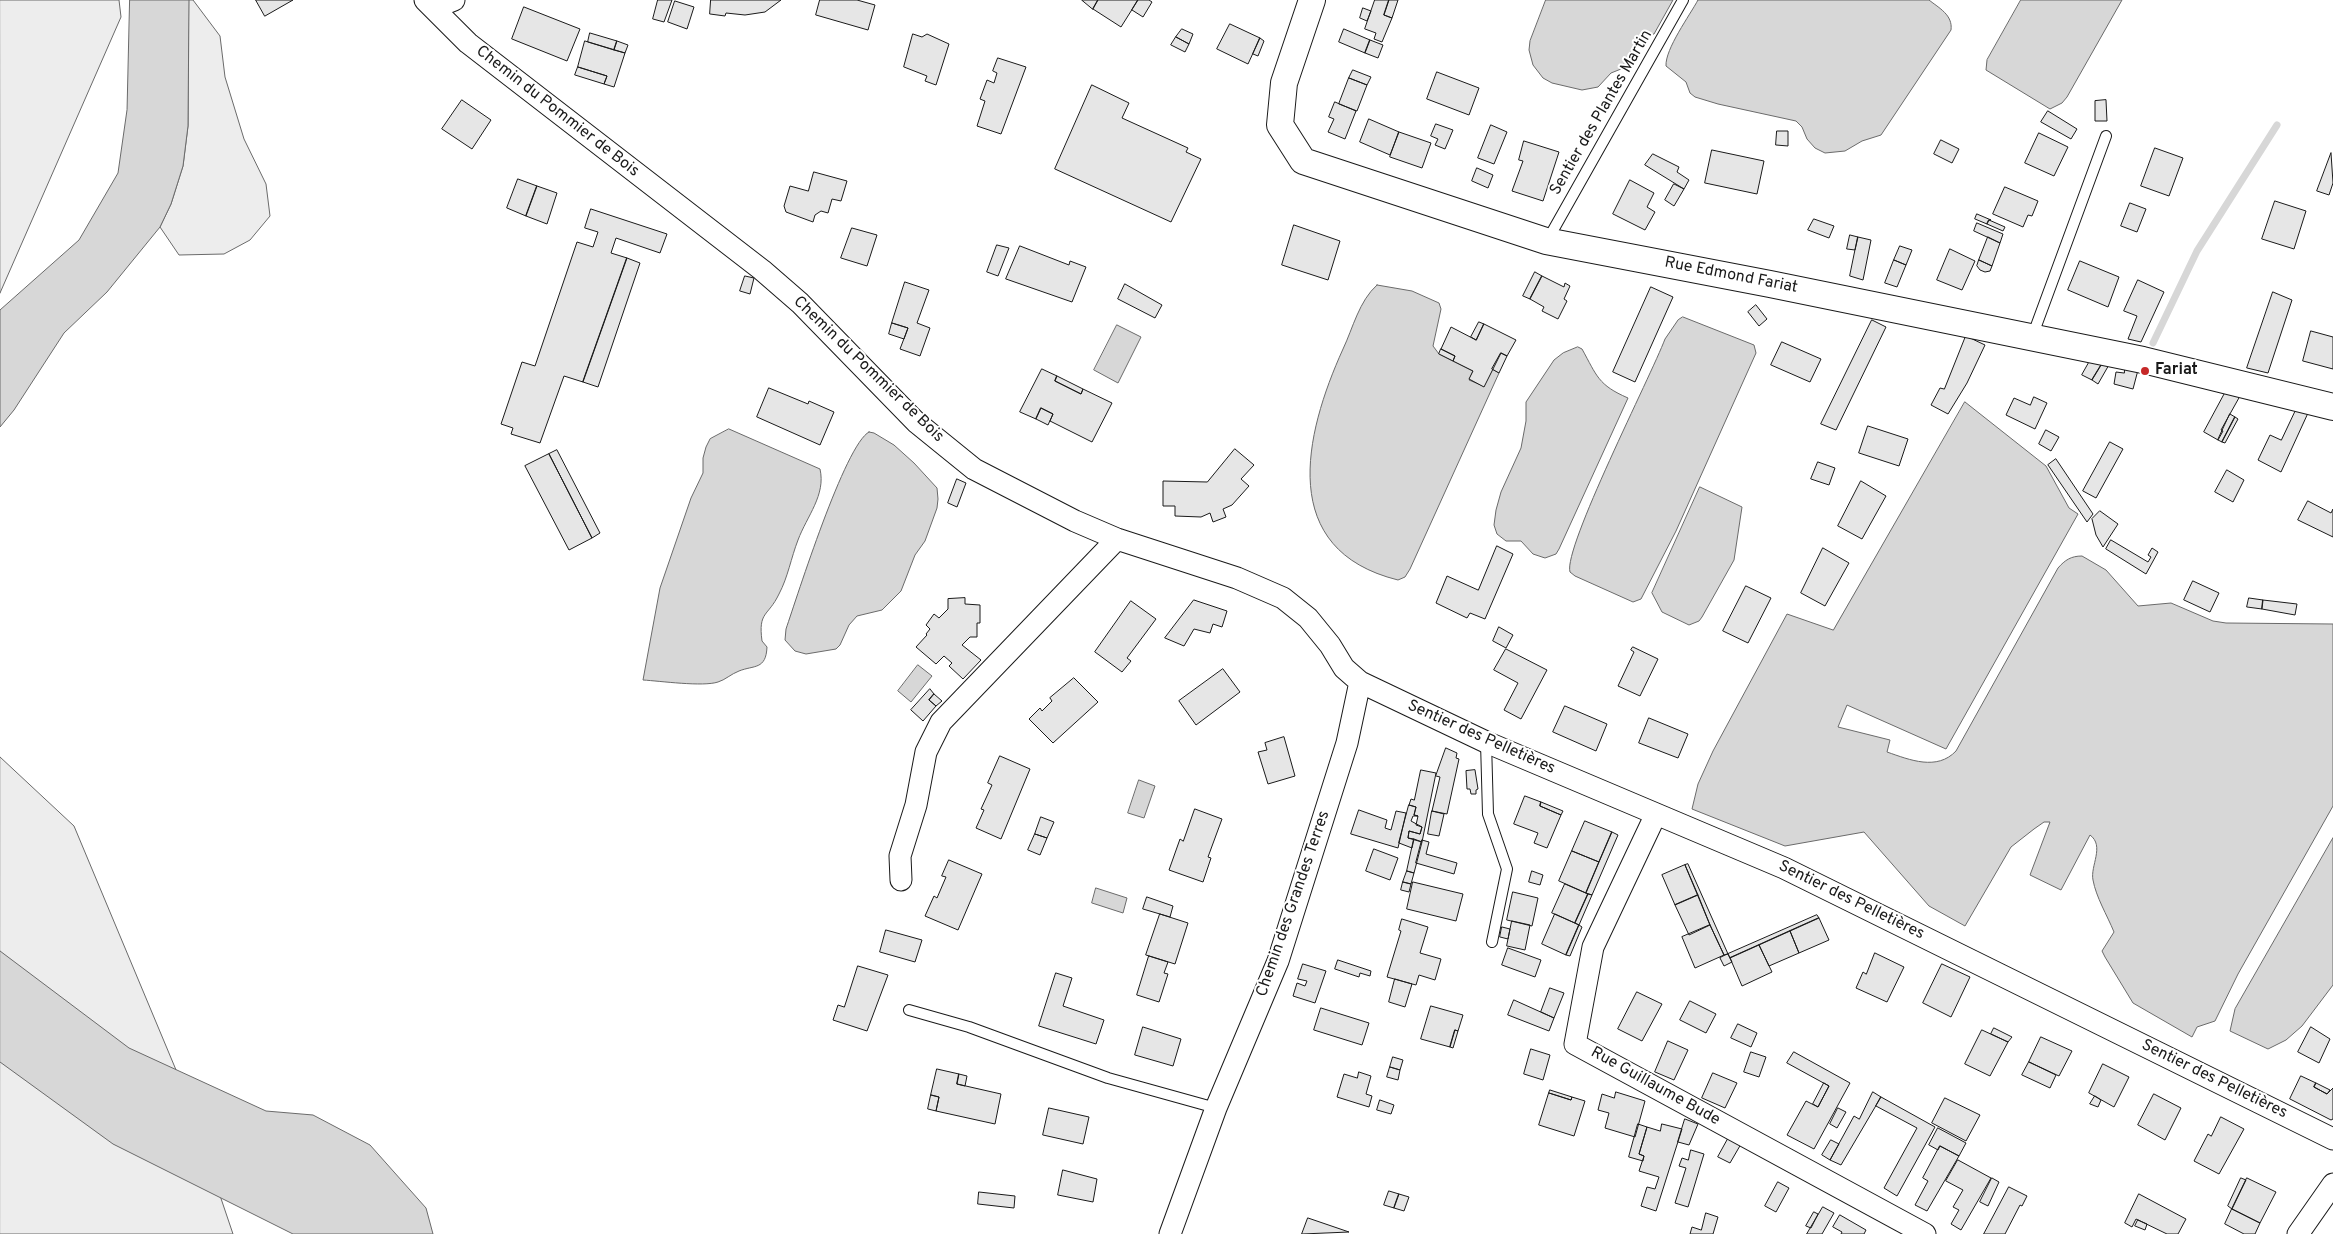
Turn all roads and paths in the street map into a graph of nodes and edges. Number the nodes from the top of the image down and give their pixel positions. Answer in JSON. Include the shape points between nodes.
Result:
{"nodes":[{"id":1,"x":454,"y":0,"type":"edge"},
{"id":2,"x":1312,"y":0,"type":"edge"},
{"id":3,"x":1683,"y":0,"type":"edge"},
{"id":4,"x":430,"y":4,"type":"edge"},
{"id":5,"x":2106,"y":136,"type":"dead end"},
{"id":6,"x":1546,"y":241,"type":"junction"},
{"id":7,"x":2032,"y":338,"type":"junction"},
{"id":8,"x":2333,"y":406,"type":"edge"},
{"id":9,"x":1117,"y":539,"type":"junction"},
{"id":10,"x":1360,"y":682,"type":"junction"},
{"id":11,"x":1486,"y":742,"type":"junction"},
{"id":12,"x":1656,"y":814,"type":"junction"},
{"id":13,"x":901,"y":880,"type":"dead end"},
{"id":14,"x":1492,"y":942,"type":"dead end"},
{"id":15,"x":909,"y":1010,"type":"dead end"},
{"id":16,"x":1216,"y":1108,"type":"junction"},
{"id":17,"x":2333,"y":1139,"type":"edge"},
{"id":18,"x":2333,"y":1184,"type":"edge"},
{"id":19,"x":1170,"y":1234,"type":"edge"},
{"id":20,"x":1925,"y":1234,"type":"edge"},
{"id":21,"x":2298,"y":1234,"type":"edge"}],
"edges":[{"from":1,"to":4,"type":"street"},
{"from":2,"to":6,"type":"street","name":"Rue Edmond Fariat","via":[[1284,83],[1280,125],[1303,161]]},
{"from":3,"to":6,"type":"lane","name":"Sentier des Plantes Martin"},
{"from":4,"to":9,"type":"street","name":"Chemin du Pommier de Bois","via":[[468,43],[762,270],[800,303],[916,422],[974,469]]},
{"from":5,"to":7,"type":"lane"},
{"from":6,"to":7,"type":"street","name":"Rue Edmond Fariat"},
{"from":7,"to":8,"type":"street","name":"Rue Edmond Fariat"},
{"from":9,"to":10,"type":"street","name":"Chemin du Pommier de Bois","via":[[1237,578],[1283,598],[1308,618],[1344,668]]},
{"from":9,"to":13,"type":"street","via":[[941,722],[926,752],[916,805],[900,856]]},
{"from":10,"to":11,"type":"street","name":"Sentier des Pelletières"},
{"from":10,"to":16,"type":"street","name":"Chemin des Grandes Terres","via":[[1348,743],[1278,961]]},
{"from":11,"to":12,"type":"street","name":"Sentier des Pelletières"},
{"from":11,"to":14,"type":"lane","via":[[1488,814],[1507,869]]},
{"from":12,"to":17,"type":"street","name":"Sentier des Pelletières","via":[[1784,868]]},
{"from":12,"to":20,"type":"street","name":"Rue Guillaume Bude","via":[[1592,947],[1575,1044]]},
{"from":15,"to":16,"type":"lane","via":[[969,1027],[1108,1078]]},
{"from":16,"to":19,"type":"street","name":"Chemin des Grandes Terres"},
{"from":18,"to":21,"type":"street"}]}
